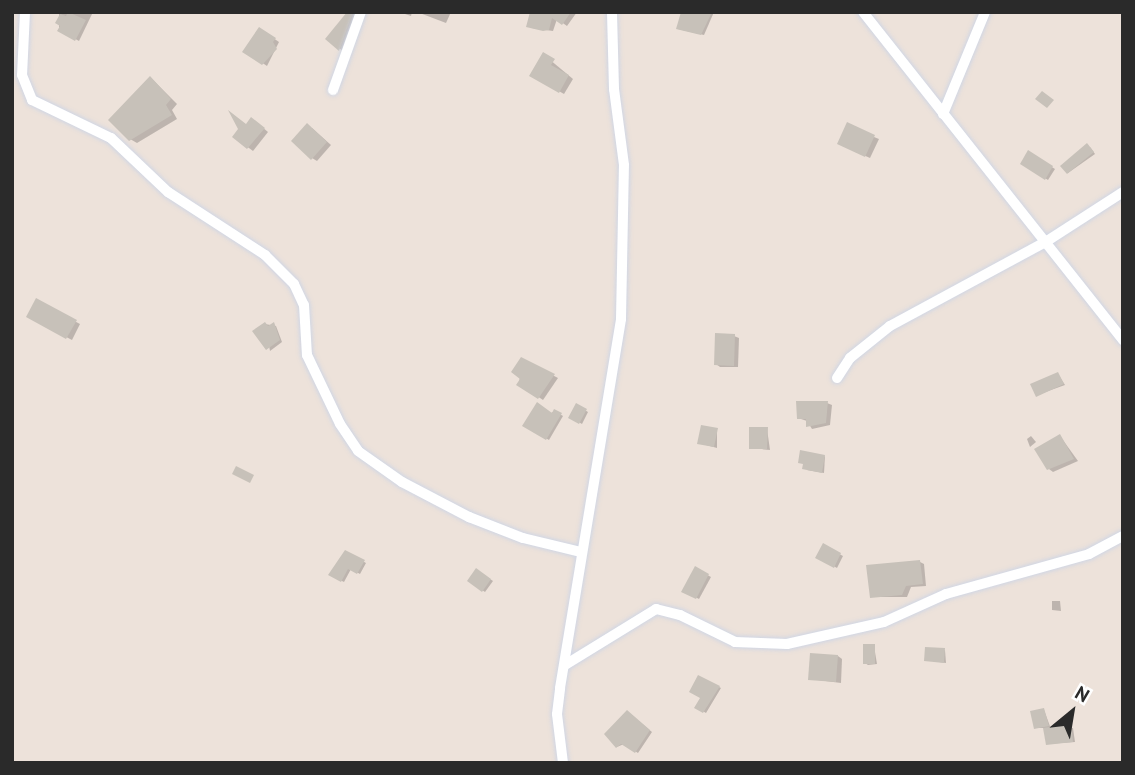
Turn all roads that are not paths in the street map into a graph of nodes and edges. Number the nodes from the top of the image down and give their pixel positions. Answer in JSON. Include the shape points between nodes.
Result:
{"nodes":[{"id":1,"x":25,"y":12,"type":"edge"},
{"id":2,"x":361,"y":12,"type":"edge"},
{"id":3,"x":612,"y":12,"type":"edge"},
{"id":4,"x":863,"y":12,"type":"edge"},
{"id":5,"x":985,"y":12,"type":"edge"},
{"id":6,"x":333,"y":90,"type":"dead end"},
{"id":7,"x":943,"y":114,"type":"junction"},
{"id":8,"x":1123,"y":192,"type":"edge"},
{"id":9,"x":1047,"y":242,"type":"junction"},
{"id":10,"x":1123,"y":340,"type":"edge"},
{"id":11,"x":837,"y":378,"type":"dead end"},
{"id":12,"x":1123,"y":536,"type":"edge"},
{"id":13,"x":581,"y":552,"type":"junction"},
{"id":14,"x":565,"y":666,"type":"junction"},
{"id":15,"x":563,"y":763,"type":"edge"}],
"edges":[{"from":1,"to":13,"type":"street","via":[[22,75],[32,100],[111,138],[168,192],[265,256],[294,284],[304,305],[307,355],[358,451],[402,482],[469,517],[523,538]]},
{"from":2,"to":6,"type":"street"},
{"from":3,"to":13,"type":"street","via":[[614,89],[624,165],[621,319]]},
{"from":4,"to":7,"type":"street"},
{"from":5,"to":7,"type":"street"},
{"from":7,"to":9,"type":"street"},
{"from":8,"to":9,"type":"street"},
{"from":9,"to":10,"type":"street"},
{"from":9,"to":11,"type":"street","via":[[890,326],[850,358]]},
{"from":12,"to":14,"type":"street","via":[[1089,555],[946,594],[884,622],[787,644],[735,642],[680,615],[656,609],[642,613]]},
{"from":13,"to":14,"type":"street"},
{"from":14,"to":15,"type":"street","via":[[557,714]]}]}
